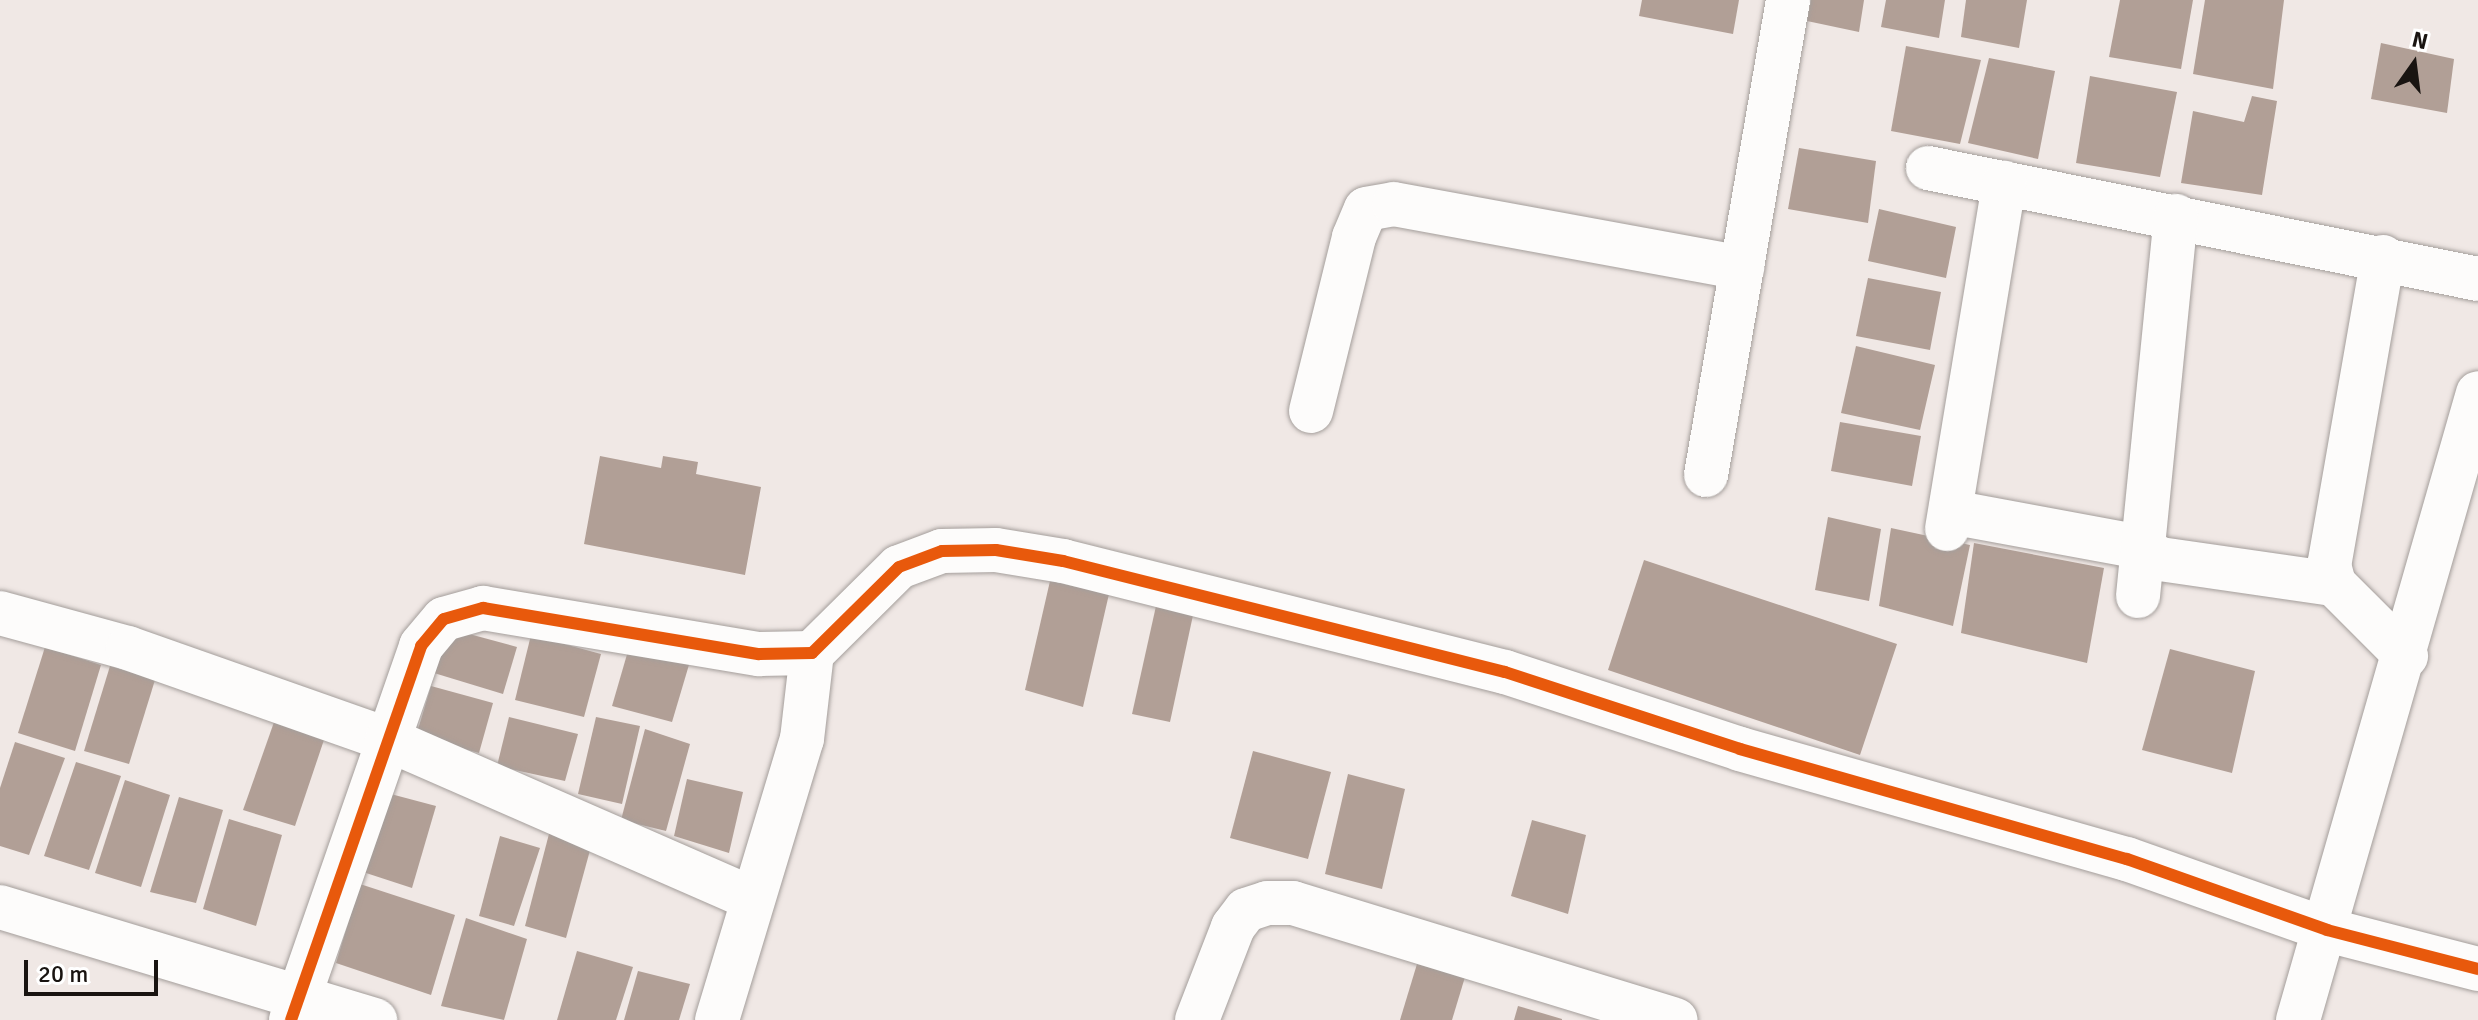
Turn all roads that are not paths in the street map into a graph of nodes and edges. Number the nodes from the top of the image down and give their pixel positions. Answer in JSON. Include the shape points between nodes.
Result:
{"nodes":[{"id":1,"x":1788,"y":0,"type":"edge"},
{"id":2,"x":1928,"y":168,"type":"dead end"},
{"id":3,"x":2004,"y":183,"type":"junction"},
{"id":4,"x":2176,"y":216,"type":"junction"},
{"id":5,"x":2383,"y":257,"type":"junction"},
{"id":6,"x":1742,"y":268,"type":"junction"},
{"id":7,"x":2478,"y":279,"type":"edge"},
{"id":8,"x":2478,"y":393,"type":"edge"},
{"id":9,"x":1311,"y":411,"type":"dead end"},
{"id":10,"x":1706,"y":475,"type":"dead end"},
{"id":11,"x":2143,"y":547,"type":"junction"},
{"id":12,"x":2334,"y":584,"type":"junction"},
{"id":13,"x":2138,"y":596,"type":"dead end"},
{"id":14,"x":0,"y":613,"type":"edge"},
{"id":15,"x":812,"y":653,"type":"junction"},
{"id":16,"x":2406,"y":656,"type":"junction"},
{"id":17,"x":387,"y":739,"type":"junction"},
{"id":18,"x":753,"y":899,"type":"junction"},
{"id":19,"x":0,"y":907,"type":"edge"},
{"id":20,"x":2327,"y":930,"type":"junction"},
{"id":21,"x":2478,"y":969,"type":"edge"},
{"id":22,"x":295,"y":1008,"type":"edge"},
{"id":23,"x":375,"y":1020,"type":"edge"},
{"id":24,"x":717,"y":1020,"type":"edge"},
{"id":25,"x":1197,"y":1020,"type":"edge"},
{"id":26,"x":1675,"y":1020,"type":"edge"},
{"id":27,"x":2298,"y":1020,"type":"edge"}],
"edges":[{"from":1,"to":6,"type":"street"},
{"from":2,"to":3,"type":"street"},
{"from":3,"to":4,"type":"street"},
{"from":3,"to":11,"type":"street","via":[[1949,520]]},
{"from":4,"to":5,"type":"street"},
{"from":4,"to":11,"type":"street"},
{"from":5,"to":7,"type":"street"},
{"from":5,"to":12,"type":"street","via":[[2329,565]]},
{"from":6,"to":9,"type":"street","via":[[1394,204],[1366,209],[1354,237]]},
{"from":6,"to":10,"type":"street"},
{"from":8,"to":16,"type":"street"},
{"from":11,"to":12,"type":"street","via":[[2160,559]]},
{"from":11,"to":13,"type":"street"},
{"from":12,"to":16,"type":"street"},
{"from":14,"to":17,"type":"street","via":[[128,648]]},
{"from":15,"to":17,"type":"street","via":[[759,654],[483,608],[444,619],[421,646]]},
{"from":15,"to":18,"type":"street","via":[[802,739]]},
{"from":15,"to":20,"type":"street","via":[[899,567],[942,551],[996,550],[1063,561],[1505,672],[1740,749],[2127,859]]},
{"from":16,"to":20,"type":"street"},
{"from":17,"to":18,"type":"street"},
{"from":17,"to":22,"type":"street"},
{"from":18,"to":24,"type":"street"},
{"from":19,"to":22,"type":"street"},
{"from":20,"to":21,"type":"street"},
{"from":20,"to":27,"type":"street"},
{"from":22,"to":23,"type":"street"},
{"from":25,"to":26,"type":"street","via":[[1233,927],[1246,910],[1293,903]]}]}
